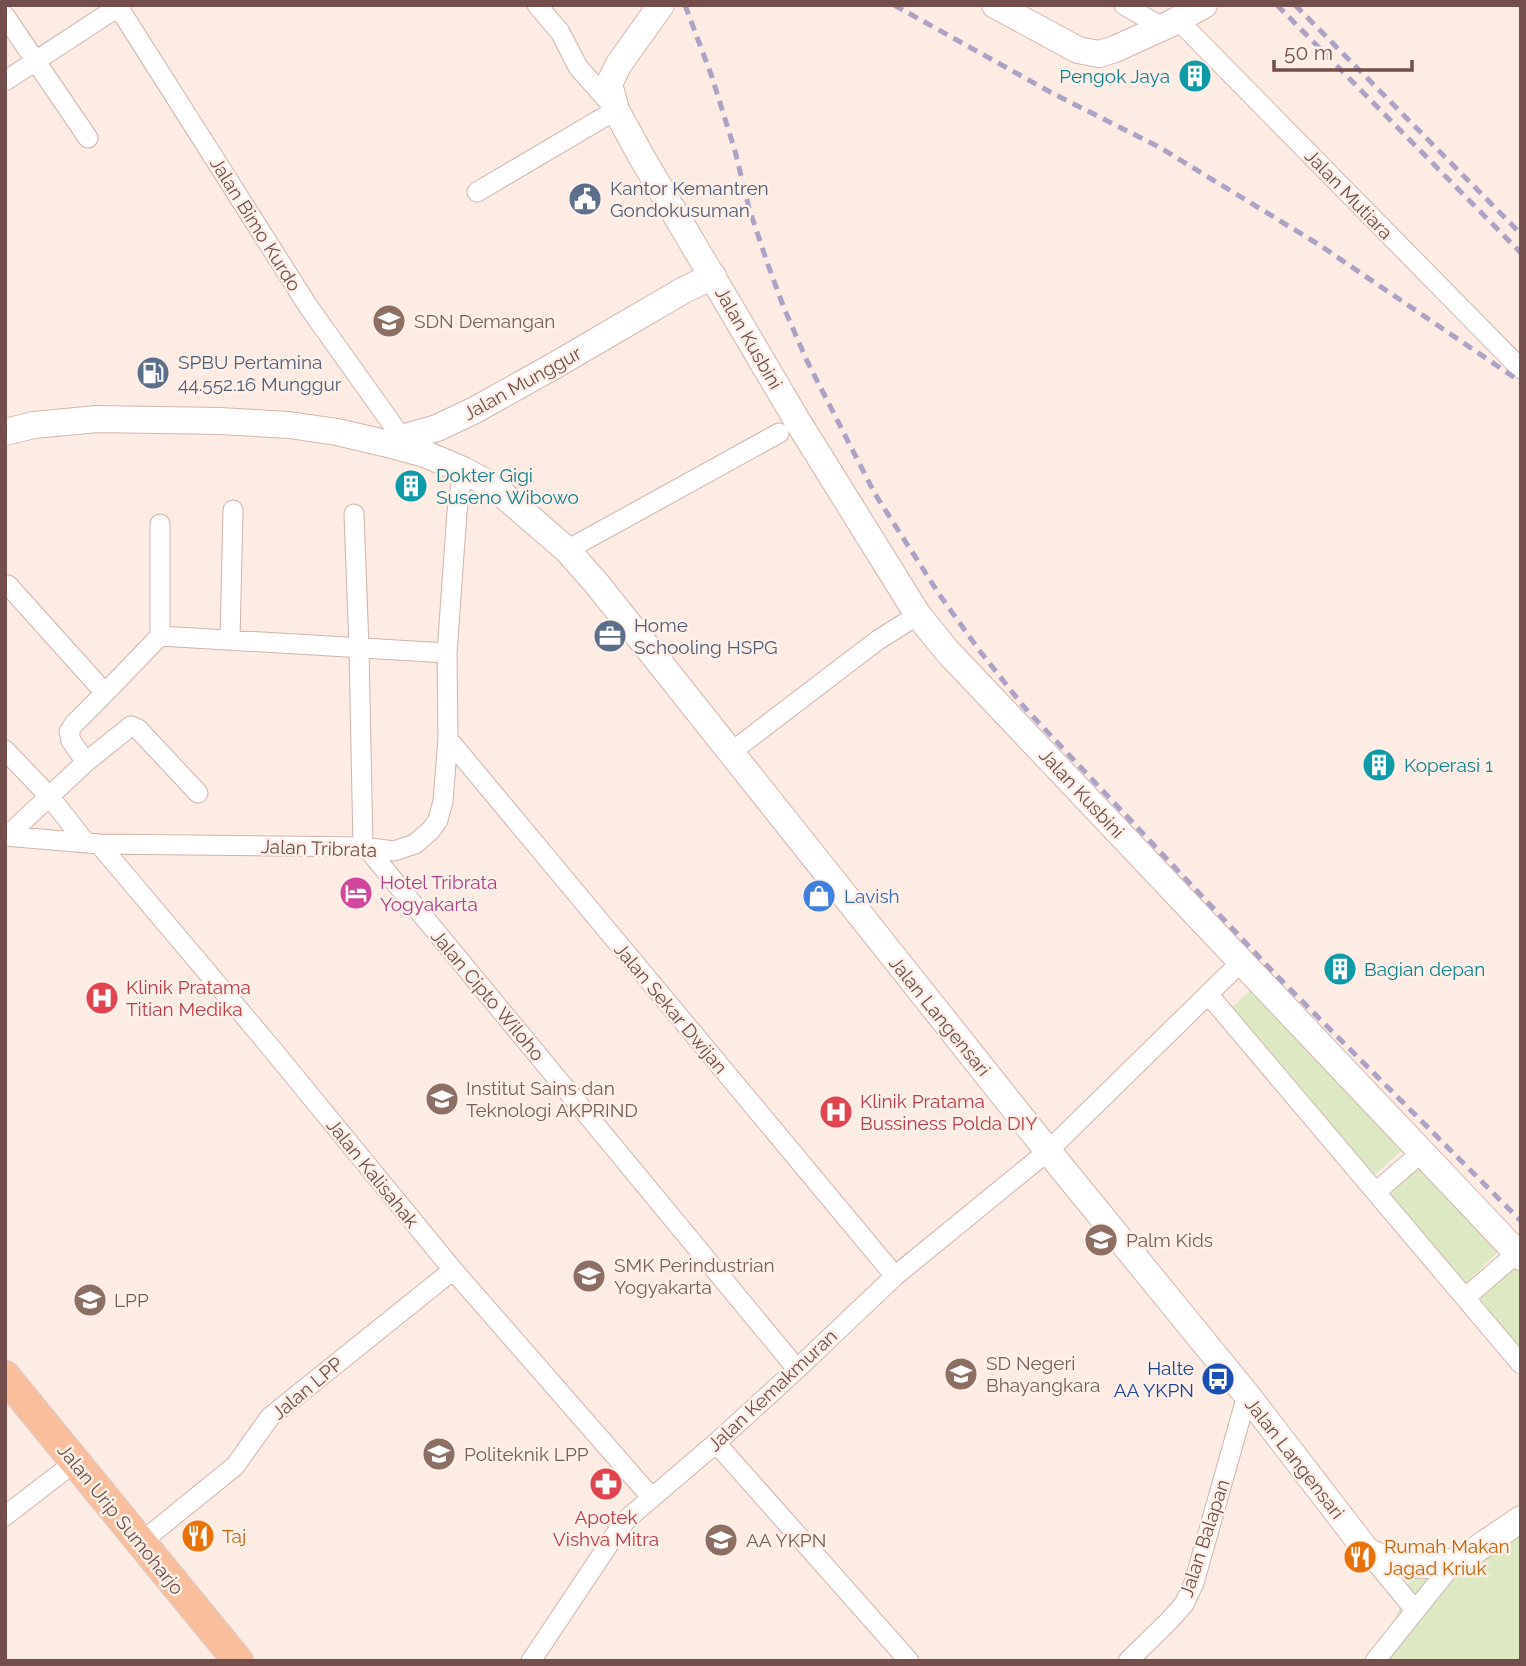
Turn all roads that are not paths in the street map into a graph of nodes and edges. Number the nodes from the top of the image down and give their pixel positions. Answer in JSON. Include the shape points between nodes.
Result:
{"nodes":[{"id":1,"x":537,"y":5,"type":"edge"},
{"id":2,"x":548,"y":5,"type":"edge"},
{"id":3,"x":661,"y":5,"type":"edge"},
{"id":4,"x":995,"y":5,"type":"edge"},
{"id":5,"x":1124,"y":5,"type":"edge"},
{"id":6,"x":1204,"y":5,"type":"edge"},
{"id":7,"x":119,"y":6,"type":"edge"},
{"id":8,"x":5,"y":16,"type":"edge"},
{"id":9,"x":1165,"y":19,"type":"edge"},
{"id":10,"x":559,"y":32,"type":"junction"},
{"id":11,"x":36,"y":60,"type":"junction"},
{"id":12,"x":5,"y":80,"type":"edge"},
{"id":13,"x":616,"y":110,"type":"junction"},
{"id":14,"x":88,"y":138,"type":"dead end"},
{"id":15,"x":477,"y":192,"type":"dead end"},
{"id":16,"x":713,"y":276,"type":"junction"},
{"id":17,"x":1521,"y":369,"type":"edge"},
{"id":18,"x":5,"y":432,"type":"edge"},
{"id":19,"x":779,"y":433,"type":"dead end"},
{"id":20,"x":393,"y":441,"type":"junction"},
{"id":21,"x":463,"y":470,"type":"junction"},
{"id":22,"x":233,"y":510,"type":"dead end"},
{"id":23,"x":354,"y":514,"type":"dead end"},
{"id":24,"x":160,"y":524,"type":"dead end"},
{"id":25,"x":567,"y":550,"type":"junction"},
{"id":26,"x":8,"y":585,"type":"dead end"},
{"id":27,"x":918,"y":615,"type":"junction"},
{"id":28,"x":160,"y":636,"type":"junction"},
{"id":29,"x":230,"y":640,"type":"junction"},
{"id":30,"x":359,"y":648,"type":"junction"},
{"id":31,"x":447,"y":653,"type":"junction"},
{"id":32,"x":105,"y":693,"type":"junction"},
{"id":33,"x":448,"y":739,"type":"junction"},
{"id":34,"x":5,"y":750,"type":"edge"},
{"id":35,"x":730,"y":753,"type":"junction"},
{"id":36,"x":86,"y":762,"type":"junction"},
{"id":37,"x":198,"y":793,"type":"dead end"},
{"id":38,"x":49,"y":796,"type":"junction"},
{"id":39,"x":6,"y":836,"type":"edge"},
{"id":40,"x":93,"y":844,"type":"junction"},
{"id":41,"x":365,"y":847,"type":"junction"},
{"id":42,"x":1241,"y":962,"type":"junction"},
{"id":43,"x":1208,"y":994,"type":"junction"},
{"id":44,"x":1048,"y":1151,"type":"junction"},
{"id":45,"x":1422,"y":1152,"type":"junction"},
{"id":46,"x":1376,"y":1192,"type":"junction"},
{"id":47,"x":1519,"y":1255,"type":"edge"},
{"id":48,"x":453,"y":1270,"type":"junction"},
{"id":49,"x":895,"y":1276,"type":"junction"},
{"id":50,"x":1465,"y":1298,"type":"junction"},
{"id":51,"x":1521,"y":1364,"type":"edge"},
{"id":52,"x":797,"y":1369,"type":"junction"},
{"id":53,"x":5,"y":1376,"type":"edge"},
{"id":54,"x":1247,"y":1395,"type":"junction"},
{"id":55,"x":716,"y":1443,"type":"junction"},
{"id":56,"x":75,"y":1462,"type":"junction"},
{"id":57,"x":652,"y":1498,"type":"junction"},
{"id":58,"x":5,"y":1516,"type":"edge"},
{"id":59,"x":1521,"y":1519,"type":"edge"},
{"id":60,"x":141,"y":1543,"type":"junction"},
{"id":61,"x":1367,"y":1551,"type":"junction"},
{"id":62,"x":1455,"y":1561,"type":"junction"},
{"id":63,"x":1415,"y":1610,"type":"junction"},
{"id":64,"x":238,"y":1661,"type":"edge"},
{"id":65,"x":531,"y":1661,"type":"edge"},
{"id":66,"x":909,"y":1661,"type":"edge"},
{"id":67,"x":1128,"y":1661,"type":"edge"},
{"id":68,"x":1375,"y":1661,"type":"edge"}],
"edges":[{"from":1,"to":10,"type":"street"},
{"from":2,"to":10,"type":"street"},
{"from":3,"to":13,"type":"street","via":[[609,84]]},
{"from":4,"to":9,"type":"street","via":[[1079,50],[1099,54]]},
{"from":5,"to":9,"type":"street","name":"Jalan Mutiara"},
{"from":6,"to":9,"type":"street"},
{"from":7,"to":11,"type":"street"},
{"from":7,"to":20,"type":"street","name":"Jalan Bimo Kurdo"},
{"from":8,"to":11,"type":"street"},
{"from":9,"to":17,"type":"street","name":"Jalan Mutiara"},
{"from":10,"to":13,"type":"street","via":[[578,68]]},
{"from":11,"to":12,"type":"street"},
{"from":11,"to":14,"type":"street"},
{"from":13,"to":15,"type":"street"},
{"from":13,"to":16,"type":"street"},
{"from":16,"to":20,"type":"street","name":"Jalan Munggur","via":[[475,410]]},
{"from":16,"to":27,"type":"street","name":"Jalan Kusbini"},
{"from":18,"to":20,"type":"street","name":"Jalan Munggur","via":[[97,419],[220,421],[289,425]]},
{"from":19,"to":25,"type":"street"},
{"from":20,"to":21,"type":"street","name":"Jalan Langensari"},
{"from":21,"to":25,"type":"street","name":"Jalan Langensari","via":[[493,486]]},
{"from":21,"to":31,"type":"street","name":"Jalan Tribrata"},
{"from":22,"to":29,"type":"street"},
{"from":23,"to":30,"type":"street"},
{"from":24,"to":28,"type":"street"},
{"from":25,"to":35,"type":"street","name":"Jalan Langensari"},
{"from":26,"to":32,"type":"street"},
{"from":27,"to":35,"type":"street","via":[[878,639]]},
{"from":27,"to":42,"type":"street","name":"Jalan Kusbini"},
{"from":28,"to":29,"type":"street"},
{"from":28,"to":32,"type":"street"},
{"from":29,"to":30,"type":"street"},
{"from":30,"to":31,"type":"street"},
{"from":30,"to":41,"type":"street"},
{"from":31,"to":33,"type":"street","name":"Jalan Tribrata"},
{"from":32,"to":36,"type":"street","via":[[69,732]]},
{"from":33,"to":41,"type":"street","name":"Jalan Tribrata","via":[[439,820],[415,844],[394,851]]},
{"from":33,"to":49,"type":"street","name":"Jalan Sekar Dwijan"},
{"from":34,"to":38,"type":"street","name":"Jalan Kalisahak"},
{"from":35,"to":44,"type":"street","name":"Jalan Langensari"},
{"from":36,"to":37,"type":"street","via":[[134,726]]},
{"from":36,"to":38,"type":"street"},
{"from":38,"to":39,"type":"street"},
{"from":38,"to":40,"type":"street","name":"Jalan Kalisahak"},
{"from":39,"to":40,"type":"street","name":"Jalan Tribrata"},
{"from":40,"to":41,"type":"street","name":"Jalan Tribrata"},
{"from":40,"to":48,"type":"street","name":"Jalan Kalisahak","via":[[272,1049]]},
{"from":41,"to":52,"type":"street","name":"Jalan Cipto Wiloho"},
{"from":42,"to":43,"type":"street","name":"Jalan Kemakmuran"},
{"from":42,"to":45,"type":"street","name":"Jalan Kusbini"},
{"from":43,"to":44,"type":"street","name":"Jalan Kemakmuran"},
{"from":43,"to":46,"type":"street"},
{"from":44,"to":49,"type":"street","name":"Jalan Kemakmuran"},
{"from":44,"to":54,"type":"street","name":"Jalan Langensari"},
{"from":45,"to":46,"type":"street"},
{"from":45,"to":47,"type":"street","name":"Jalan Kusbini"},
{"from":46,"to":50,"type":"street"},
{"from":47,"to":50,"type":"street"},
{"from":48,"to":57,"type":"street","name":"Jalan Kalisahak"},
{"from":48,"to":60,"type":"street","name":"Jalan LPP","via":[[270,1418],[235,1466]]},
{"from":49,"to":52,"type":"street","name":"Jalan Kemakmuran"},
{"from":50,"to":51,"type":"street"},
{"from":52,"to":55,"type":"street","name":"Jalan Kemakmuran"},
{"from":53,"to":56,"type":"main road","name":"Jalan Urip Sumoharjo"},
{"from":54,"to":61,"type":"street","name":"Jalan Langensari"},
{"from":54,"to":67,"type":"street","name":"Jalan Balapan","via":[[1194,1583],[1184,1604]]},
{"from":55,"to":57,"type":"street","name":"Jalan Kemakmuran"},
{"from":55,"to":66,"type":"street"},
{"from":56,"to":58,"type":"street"},
{"from":56,"to":60,"type":"main road","name":"Jalan Urip Sumoharjo"},
{"from":57,"to":65,"type":"street","name":"Jalan Kemakmuran","via":[[619,1529]]},
{"from":59,"to":62,"type":"street"},
{"from":60,"to":64,"type":"main road","name":"Jalan Urip Sumoharjo"},
{"from":61,"to":62,"type":"street","via":[[1396,1564]]},
{"from":61,"to":63,"type":"street"},
{"from":62,"to":63,"type":"street"},
{"from":63,"to":68,"type":"street"}]}
